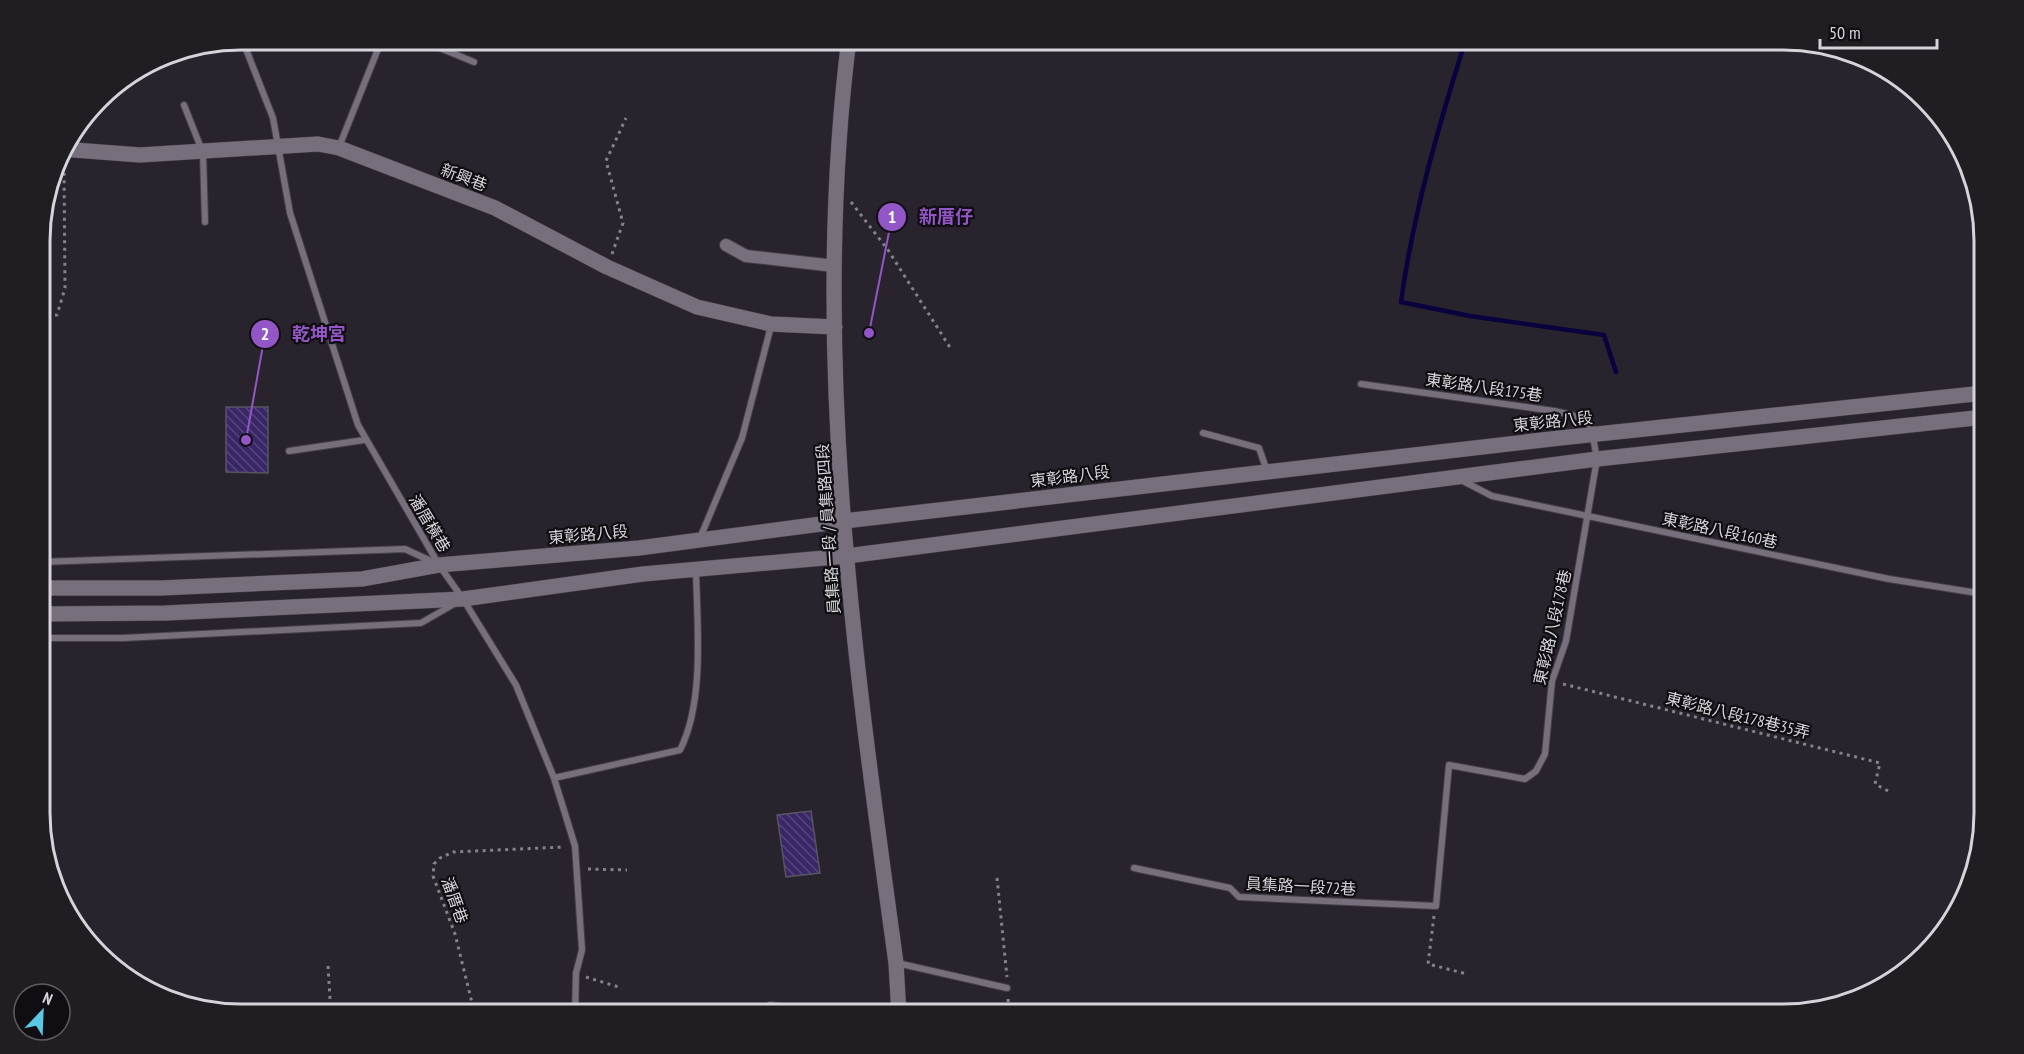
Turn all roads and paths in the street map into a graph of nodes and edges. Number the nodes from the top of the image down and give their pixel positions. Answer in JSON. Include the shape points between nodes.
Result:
{"nodes":[{"id":1,"x":246,"y":49,"type":"edge"},
{"id":2,"x":378,"y":49,"type":"edge"},
{"id":3,"x":442,"y":49,"type":"edge"},
{"id":4,"x":848,"y":49,"type":"edge"},
{"id":5,"x":474,"y":62,"type":"dead end"},
{"id":6,"x":184,"y":105,"type":"dead end"},
{"id":7,"x":626,"y":118,"type":"dead end"},
{"id":8,"x":279,"y":148,"type":"junction"},
{"id":9,"x":339,"y":148,"type":"junction"},
{"id":10,"x":72,"y":151,"type":"edge"},
{"id":11,"x":203,"y":153,"type":"junction"},
{"id":12,"x":63,"y":170,"type":"edge"},
{"id":13,"x":836,"y":182,"type":"junction"},
{"id":14,"x":205,"y":222,"type":"dead end"},
{"id":15,"x":726,"y":245,"type":"dead end"},
{"id":16,"x":835,"y":266,"type":"junction"},
{"id":17,"x":607,"y":267,"type":"junction"},
{"id":18,"x":50,"y":315,"type":"edge"},
{"id":19,"x":771,"y":324,"type":"junction"},
{"id":20,"x":835,"y":327,"type":"junction"},
{"id":21,"x":951,"y":349,"type":"dead end"},
{"id":22,"x":1361,"y":384,"type":"dead end"},
{"id":23,"x":1974,"y":394,"type":"edge"},
{"id":24,"x":1974,"y":418,"type":"edge"},
{"id":25,"x":1203,"y":433,"type":"dead end"},
{"id":26,"x":1594,"y":435,"type":"junction"},
{"id":27,"x":364,"y":440,"type":"junction"},
{"id":28,"x":289,"y":451,"type":"dead end"},
{"id":29,"x":1596,"y":459,"type":"junction"},
{"id":30,"x":1267,"y":472,"type":"junction"},
{"id":31,"x":1455,"y":477,"type":"junction"},
{"id":32,"x":1588,"y":517,"type":"junction"},
{"id":33,"x":844,"y":521,"type":"junction"},
{"id":34,"x":700,"y":538,"type":"junction"},
{"id":35,"x":847,"y":556,"type":"junction"},
{"id":36,"x":50,"y":562,"type":"edge"},
{"id":37,"x":439,"y":565,"type":"junction"},
{"id":38,"x":696,"y":570,"type":"junction"},
{"id":39,"x":50,"y":588,"type":"edge"},
{"id":40,"x":1974,"y":592,"type":"edge"},
{"id":41,"x":464,"y":599,"type":"junction"},
{"id":42,"x":50,"y":614,"type":"edge"},
{"id":43,"x":50,"y":638,"type":"edge"},
{"id":44,"x":1552,"y":681,"type":"junction"},
{"id":45,"x":554,"y":778,"type":"junction"},
{"id":46,"x":1892,"y":793,"type":"dead end"},
{"id":47,"x":575,"y":846,"type":"junction"},
{"id":48,"x":1134,"y":868,"type":"dead end"},
{"id":49,"x":577,"y":869,"type":"junction"},
{"id":50,"x":627,"y":870,"type":"dead end"},
{"id":51,"x":997,"y":878,"type":"dead end"},
{"id":52,"x":1436,"y":906,"type":"junction"},
{"id":53,"x":896,"y":963,"type":"junction"},
{"id":54,"x":328,"y":966,"type":"dead end"},
{"id":55,"x":576,"y":974,"type":"junction"},
{"id":56,"x":1467,"y":974,"type":"dead end"},
{"id":57,"x":622,"y":988,"type":"dead end"},
{"id":58,"x":1007,"y":988,"type":"junction"},
{"id":59,"x":330,"y":1004,"type":"edge"},
{"id":60,"x":472,"y":1004,"type":"edge"},
{"id":61,"x":575,"y":1004,"type":"edge"},
{"id":62,"x":898,"y":1004,"type":"edge"},
{"id":63,"x":1008,"y":1004,"type":"edge"}],
"edges":[{"from":1,"to":8,"type":"lane","name":"潘厝橫巷","via":[[273,118]]},
{"from":2,"to":9,"type":"lane"},
{"from":3,"to":5,"type":"lane"},
{"from":4,"to":13,"type":"street","name":"員集路一段 / 員集路四段"},
{"from":6,"to":11,"type":"lane"},
{"from":7,"to":17,"type":"path","via":[[606,161],[624,223]]},
{"from":8,"to":9,"type":"street","name":"新興巷","via":[[318,144]]},
{"from":8,"to":11,"type":"street","name":"新興巷"},
{"from":8,"to":27,"type":"lane","name":"潘厝橫巷","via":[[290,213]]},
{"from":9,"to":17,"type":"street","name":"新興巷","via":[[495,208]]},
{"from":10,"to":11,"type":"street","name":"新興巷","via":[[140,155]]},
{"from":11,"to":14,"type":"lane"},
{"from":12,"to":18,"type":"path","via":[[64,288],[57,315]]},
{"from":13,"to":16,"type":"street","name":"員集路一段 / 員集路四段"},
{"from":13,"to":21,"type":"path","via":[[888,250]]},
{"from":15,"to":16,"type":"street","via":[[746,256]]},
{"from":16,"to":20,"type":"street","name":"員集路一段 / 員集路四段"},
{"from":17,"to":19,"type":"street","name":"新興巷","via":[[697,307]]},
{"from":19,"to":20,"type":"street","name":"新興巷"},
{"from":19,"to":34,"type":"lane","via":[[742,438]]},
{"from":20,"to":33,"type":"street","name":"員集路一段 / 員集路四段"},
{"from":22,"to":26,"type":"lane","name":"東彰路八段175巷","via":[[1554,411],[1572,415],[1591,426]]},
{"from":23,"to":26,"type":"street","name":"東彰路八段"},
{"from":24,"to":29,"type":"street"},
{"from":25,"to":30,"type":"lane","via":[[1259,448]]},
{"from":26,"to":29,"type":"lane","name":"東彰路八段178巷"},
{"from":26,"to":30,"type":"street","name":"東彰路八段"},
{"from":27,"to":28,"type":"lane"},
{"from":27,"to":37,"type":"lane","name":"潘厝橫巷"},
{"from":29,"to":31,"type":"street"},
{"from":29,"to":32,"type":"lane","name":"東彰路八段178巷"},
{"from":30,"to":33,"type":"street","name":"東彰路八段"},
{"from":31,"to":32,"type":"lane","name":"東彰路八段160巷","via":[[1492,496]]},
{"from":31,"to":35,"type":"street"},
{"from":32,"to":40,"type":"lane","name":"東彰路八段160巷","via":[[1889,579]]},
{"from":32,"to":44,"type":"lane","name":"東彰路八段178巷","via":[[1566,641]]},
{"from":33,"to":34,"type":"street","name":"東彰路八段"},
{"from":33,"to":35,"type":"street","name":"員集路一段 / 員集路四段"},
{"from":34,"to":37,"type":"street","name":"東彰路八段","via":[[639,548]]},
{"from":35,"to":38,"type":"street"},
{"from":35,"to":53,"type":"street","name":"員集路一段 / 員集路四段"},
{"from":36,"to":37,"type":"lane","via":[[405,549]]},
{"from":37,"to":39,"type":"street","name":"東彰路八段","via":[[362,579],[161,588]]},
{"from":37,"to":41,"type":"lane","name":"潘厝橫巷"},
{"from":38,"to":41,"type":"street"},
{"from":38,"to":45,"type":"lane","via":[[693,713],[680,750]]},
{"from":41,"to":42,"type":"street","via":[[166,613]]},
{"from":41,"to":43,"type":"lane","via":[[421,623]]},
{"from":41,"to":45,"type":"lane","name":"潘厝橫巷","via":[[516,685]]},
{"from":44,"to":46,"type":"path","name":"東彰路八段178巷35弄","via":[[1880,763],[1875,784]]},
{"from":44,"to":52,"type":"lane","name":"東彰路八段178巷","via":[[1545,754],[1536,771],[1525,779],[1449,765]]},
{"from":45,"to":47,"type":"lane","name":"潘厝橫巷"},
{"from":47,"to":49,"type":"lane","name":"潘厝橫巷"},
{"from":47,"to":60,"type":"path","name":"潘厝巷","via":[[453,852],[434,864],[433,876],[455,934]]},
{"from":48,"to":52,"type":"lane","name":"員集路一段72巷","via":[[1230,888],[1239,897]]},
{"from":49,"to":50,"type":"path"},
{"from":49,"to":55,"type":"lane","name":"潘厝橫巷","via":[[582,950]]},
{"from":51,"to":58,"type":"path"},
{"from":52,"to":56,"type":"path","via":[[1428,964]]},
{"from":53,"to":58,"type":"lane"},
{"from":53,"to":62,"type":"street","name":"員集路一段 / 員集路四段"},
{"from":54,"to":59,"type":"path"},
{"from":55,"to":57,"type":"path"},
{"from":55,"to":61,"type":"lane","name":"潘厝橫巷"},
{"from":58,"to":63,"type":"path"}]}
